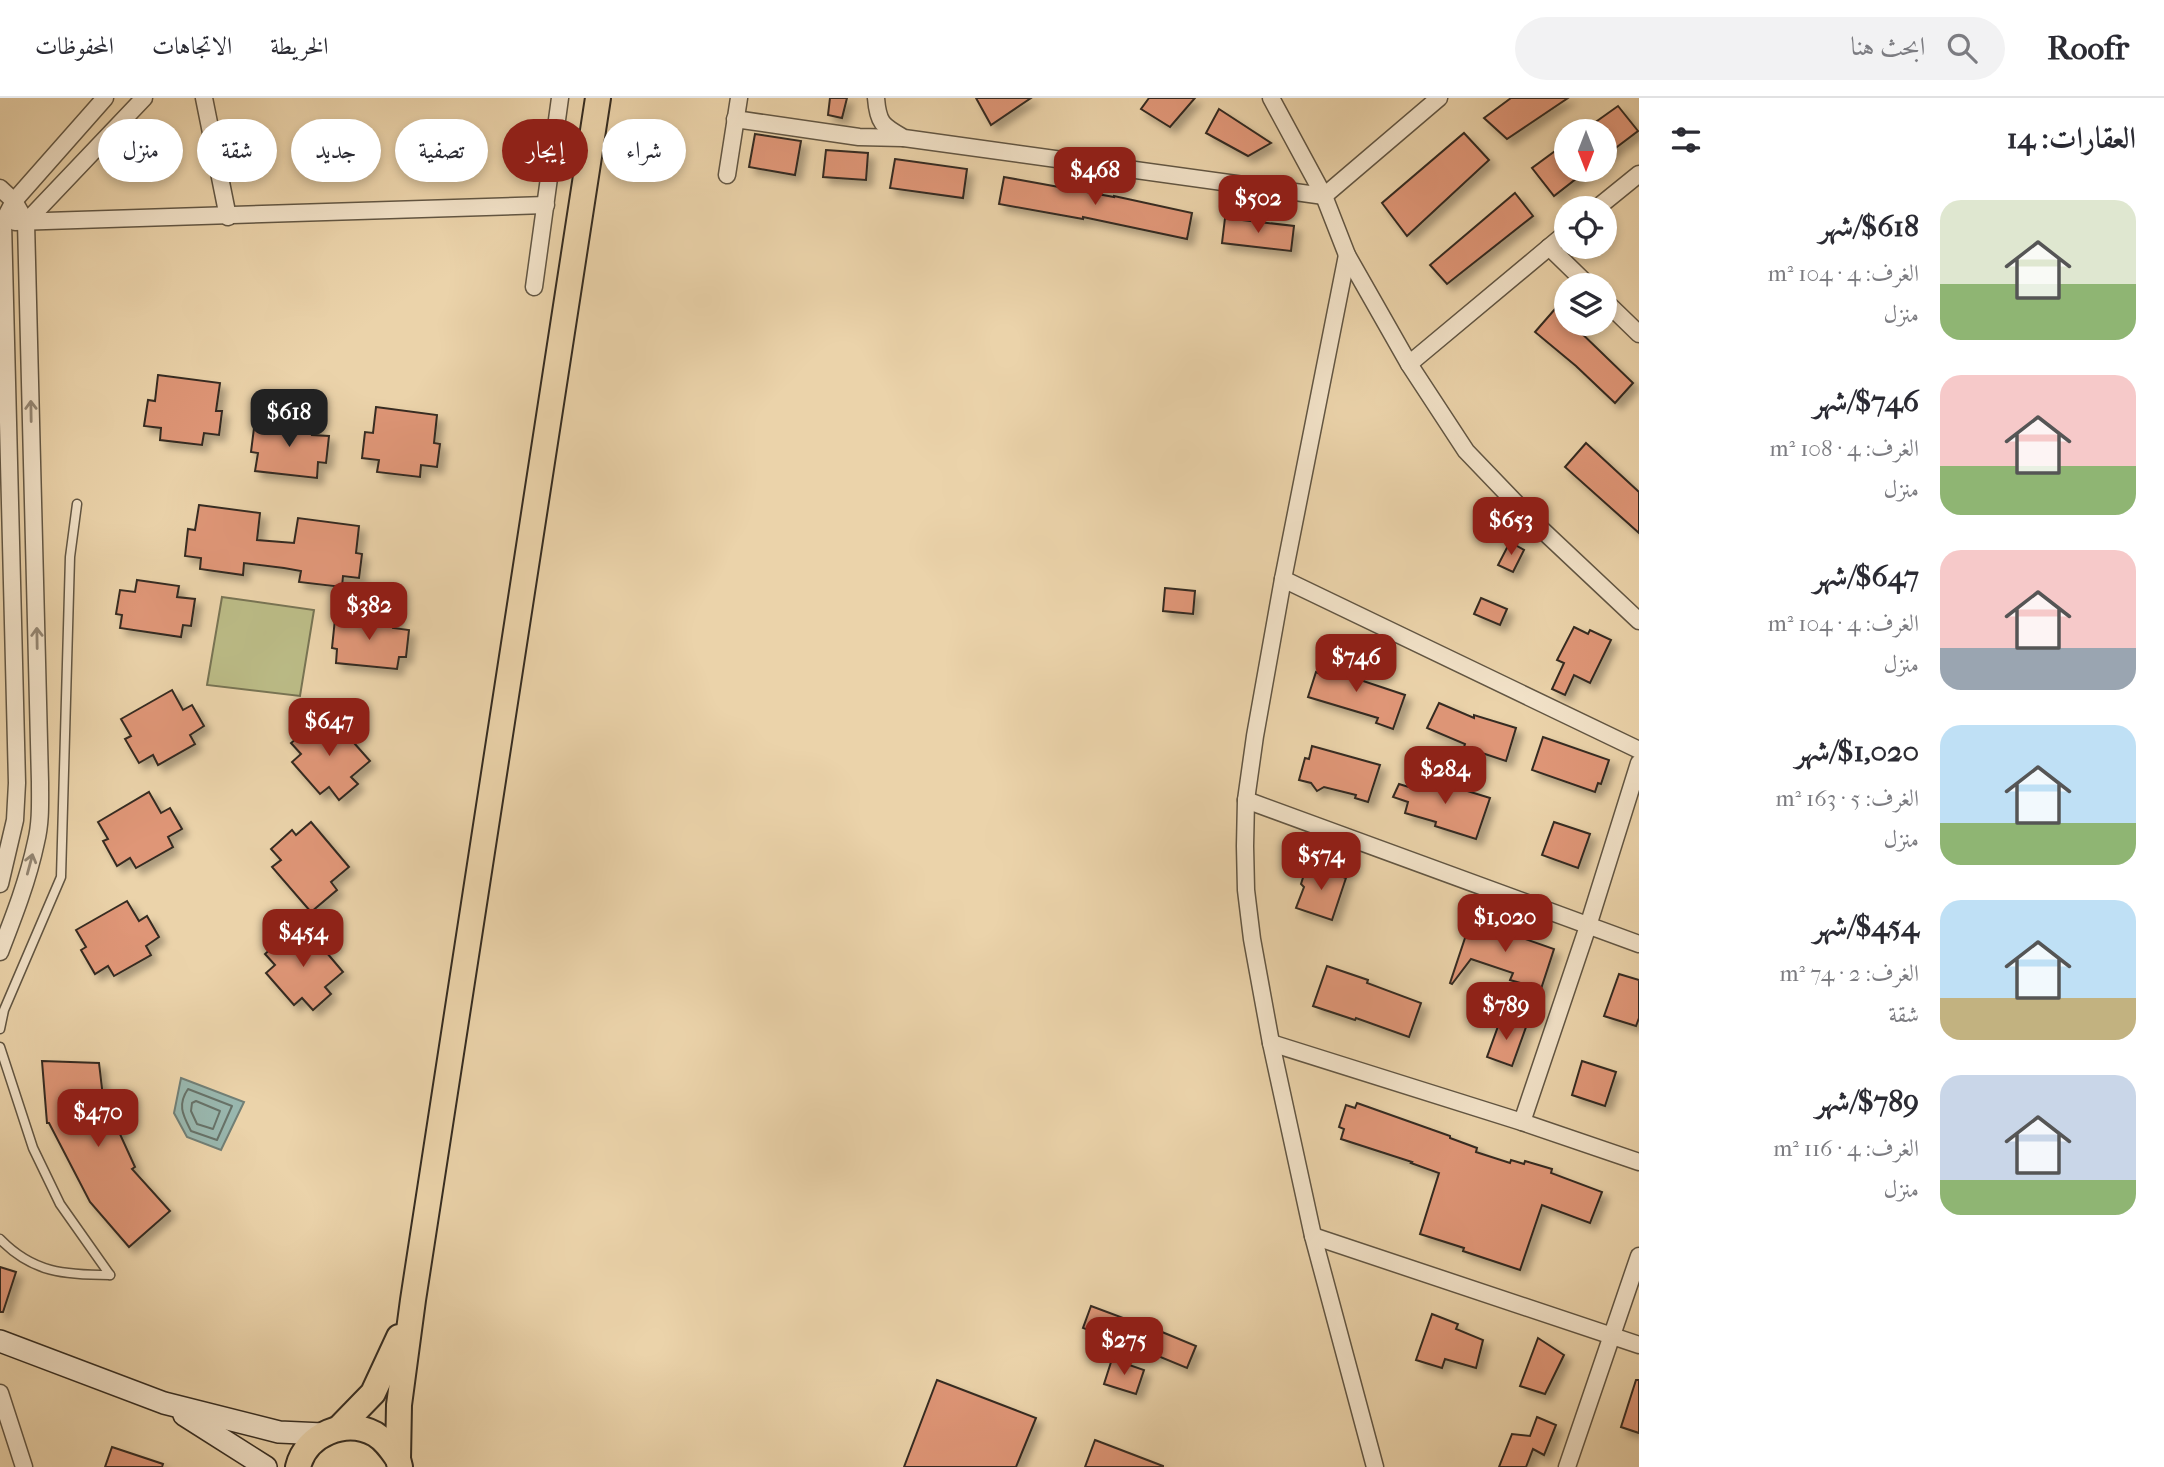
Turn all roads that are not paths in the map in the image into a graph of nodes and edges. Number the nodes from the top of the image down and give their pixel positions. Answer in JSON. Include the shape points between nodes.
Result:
{"nodes":[{"id":1,"x":105,"y":98,"type":"edge"},
{"id":2,"x":144,"y":98,"type":"edge"},
{"id":3,"x":204,"y":98,"type":"edge"},
{"id":4,"x":560,"y":98,"type":"edge"},
{"id":5,"x":598,"y":98,"type":"edge"},
{"id":6,"x":738,"y":98,"type":"edge"},
{"id":7,"x":876,"y":98,"type":"edge"},
{"id":8,"x":1271,"y":98,"type":"edge"},
{"id":9,"x":1439,"y":98,"type":"edge"},
{"id":10,"x":735,"y":119,"type":"junction"},
{"id":11,"x":904,"y":138,"type":"junction"},
{"id":12,"x":1639,"y":174,"type":"edge"},
{"id":13,"x":727,"y":175,"type":"dead end"},
{"id":14,"x":0,"y":188,"type":"edge"},
{"id":15,"x":1324,"y":196,"type":"junction"},
{"id":16,"x":1612,"y":196,"type":"edge"},
{"id":17,"x":14,"y":201,"type":"junction"},
{"id":18,"x":545,"y":205,"type":"junction"},
{"id":19,"x":228,"y":217,"type":"junction"},
{"id":20,"x":1,"y":221,"type":"edge"},
{"id":21,"x":26,"y":222,"type":"junction"},
{"id":22,"x":1554,"y":243,"type":"edge"},
{"id":23,"x":1549,"y":247,"type":"junction"},
{"id":24,"x":1347,"y":255,"type":"junction"},
{"id":25,"x":1576,"y":273,"type":"edge"},
{"id":26,"x":534,"y":287,"type":"dead end"},
{"id":27,"x":1617,"y":313,"type":"edge"},
{"id":28,"x":1639,"y":334,"type":"edge"},
{"id":29,"x":1409,"y":364,"type":"junction"},
{"id":30,"x":77,"y":504,"type":"dead end"},
{"id":31,"x":1283,"y":579,"type":"junction"},
{"id":32,"x":1639,"y":621,"type":"edge"},
{"id":33,"x":1639,"y":750,"type":"edge"},
{"id":34,"x":1639,"y":763,"type":"edge"},
{"id":35,"x":1246,"y":800,"type":"junction"},
{"id":36,"x":0,"y":884,"type":"edge"},
{"id":37,"x":1588,"y":926,"type":"junction"},
{"id":38,"x":1639,"y":944,"type":"edge"},
{"id":39,"x":0,"y":952,"type":"edge"},
{"id":40,"x":0,"y":1029,"type":"edge"},
{"id":41,"x":1271,"y":1043,"type":"junction"},
{"id":42,"x":0,"y":1047,"type":"edge"},
{"id":43,"x":1522,"y":1122,"type":"junction"},
{"id":44,"x":1639,"y":1162,"type":"edge"},
{"id":45,"x":1313,"y":1236,"type":"junction"},
{"id":46,"x":0,"y":1239,"type":"edge"},
{"id":47,"x":1639,"y":1256,"type":"edge"},
{"id":48,"x":413,"y":1300,"type":"junction"},
{"id":49,"x":1611,"y":1336,"type":"junction"},
{"id":50,"x":0,"y":1341,"type":"edge"},
{"id":51,"x":1639,"y":1345,"type":"edge"},
{"id":52,"x":0,"y":1392,"type":"edge"},
{"id":53,"x":164,"y":1404,"type":"junction"},
{"id":54,"x":331,"y":1431,"type":"junction"},
{"id":55,"x":399,"y":1465,"type":"edge"},
{"id":56,"x":24,"y":1467,"type":"edge"},
{"id":57,"x":266,"y":1467,"type":"edge"},
{"id":58,"x":298,"y":1467,"type":"edge"},
{"id":59,"x":1376,"y":1467,"type":"edge"},
{"id":60,"x":1567,"y":1467,"type":"edge"}],
"edges":[{"from":1,"to":17,"type":"street"},
{"from":2,"to":21,"type":"street"},
{"from":3,"to":19,"type":"street"},
{"from":4,"to":18,"type":"street"},
{"from":5,"to":48,"type":"main road"},
{"from":6,"to":10,"type":"street"},
{"from":7,"to":11,"type":"street","via":[[884,127]]},
{"from":8,"to":15,"type":"street"},
{"from":9,"to":15,"type":"street"},
{"from":10,"to":11,"type":"street","via":[[859,137]]},
{"from":10,"to":13,"type":"street"},
{"from":11,"to":15,"type":"street"},
{"from":12,"to":16,"type":"street"},
{"from":14,"to":17,"type":"street"},
{"from":15,"to":24,"type":"street"},
{"from":17,"to":20,"type":"street"},
{"from":17,"to":21,"type":"street"},
{"from":18,"to":19,"type":"street"},
{"from":18,"to":26,"type":"street"},
{"from":19,"to":21,"type":"street"},
{"from":20,"to":21,"type":"street"},
{"from":20,"to":36,"type":"street","via":[[17,783],[15,820]]},
{"from":39,"to":21,"type":"street","one_way":true,"via":[[25,884],[40,820]]},
{"from":22,"to":23,"type":"street"},
{"from":23,"to":25,"type":"street"},
{"from":23,"to":29,"type":"street"},
{"from":24,"to":29,"type":"street"},
{"from":24,"to":31,"type":"street"},
{"from":27,"to":28,"type":"street"},
{"from":29,"to":32,"type":"street","via":[[1466,451]]},
{"from":30,"to":40,"type":"lane","via":[[70,557],[61,877]]},
{"from":31,"to":33,"type":"street"},
{"from":31,"to":35,"type":"street"},
{"from":34,"to":37,"type":"street"},
{"from":35,"to":37,"type":"street"},
{"from":35,"to":41,"type":"street","via":[[1246,890]]},
{"from":37,"to":38,"type":"street"},
{"from":37,"to":43,"type":"street"},
{"from":41,"to":43,"type":"street"},
{"from":41,"to":45,"type":"street"},
{"from":42,"to":46,"type":"lane","via":[[33,1149],[60,1204],[110,1275],[73,1275],[34,1266]]},
{"from":43,"to":44,"type":"street"},
{"from":45,"to":49,"type":"street"},
{"from":45,"to":59,"type":"street"},
{"from":47,"to":49,"type":"street"},
{"from":48,"to":54,"type":"main road","via":[[373,1393]]},
{"from":48,"to":55,"type":"main road","via":[[400,1405]]},
{"from":49,"to":51,"type":"street"},
{"from":49,"to":60,"type":"street"},
{"from":50,"to":53,"type":"main road"},
{"from":52,"to":56,"type":"street"},
{"from":53,"to":54,"type":"main road","via":[[279,1432]]},
{"from":53,"to":57,"type":"main road"},
{"from":54,"to":55,"type":"main road","via":[[357,1428],[374,1434],[388,1444]]},
{"from":54,"to":58,"type":"main road","via":[[309,1445]]}]}
